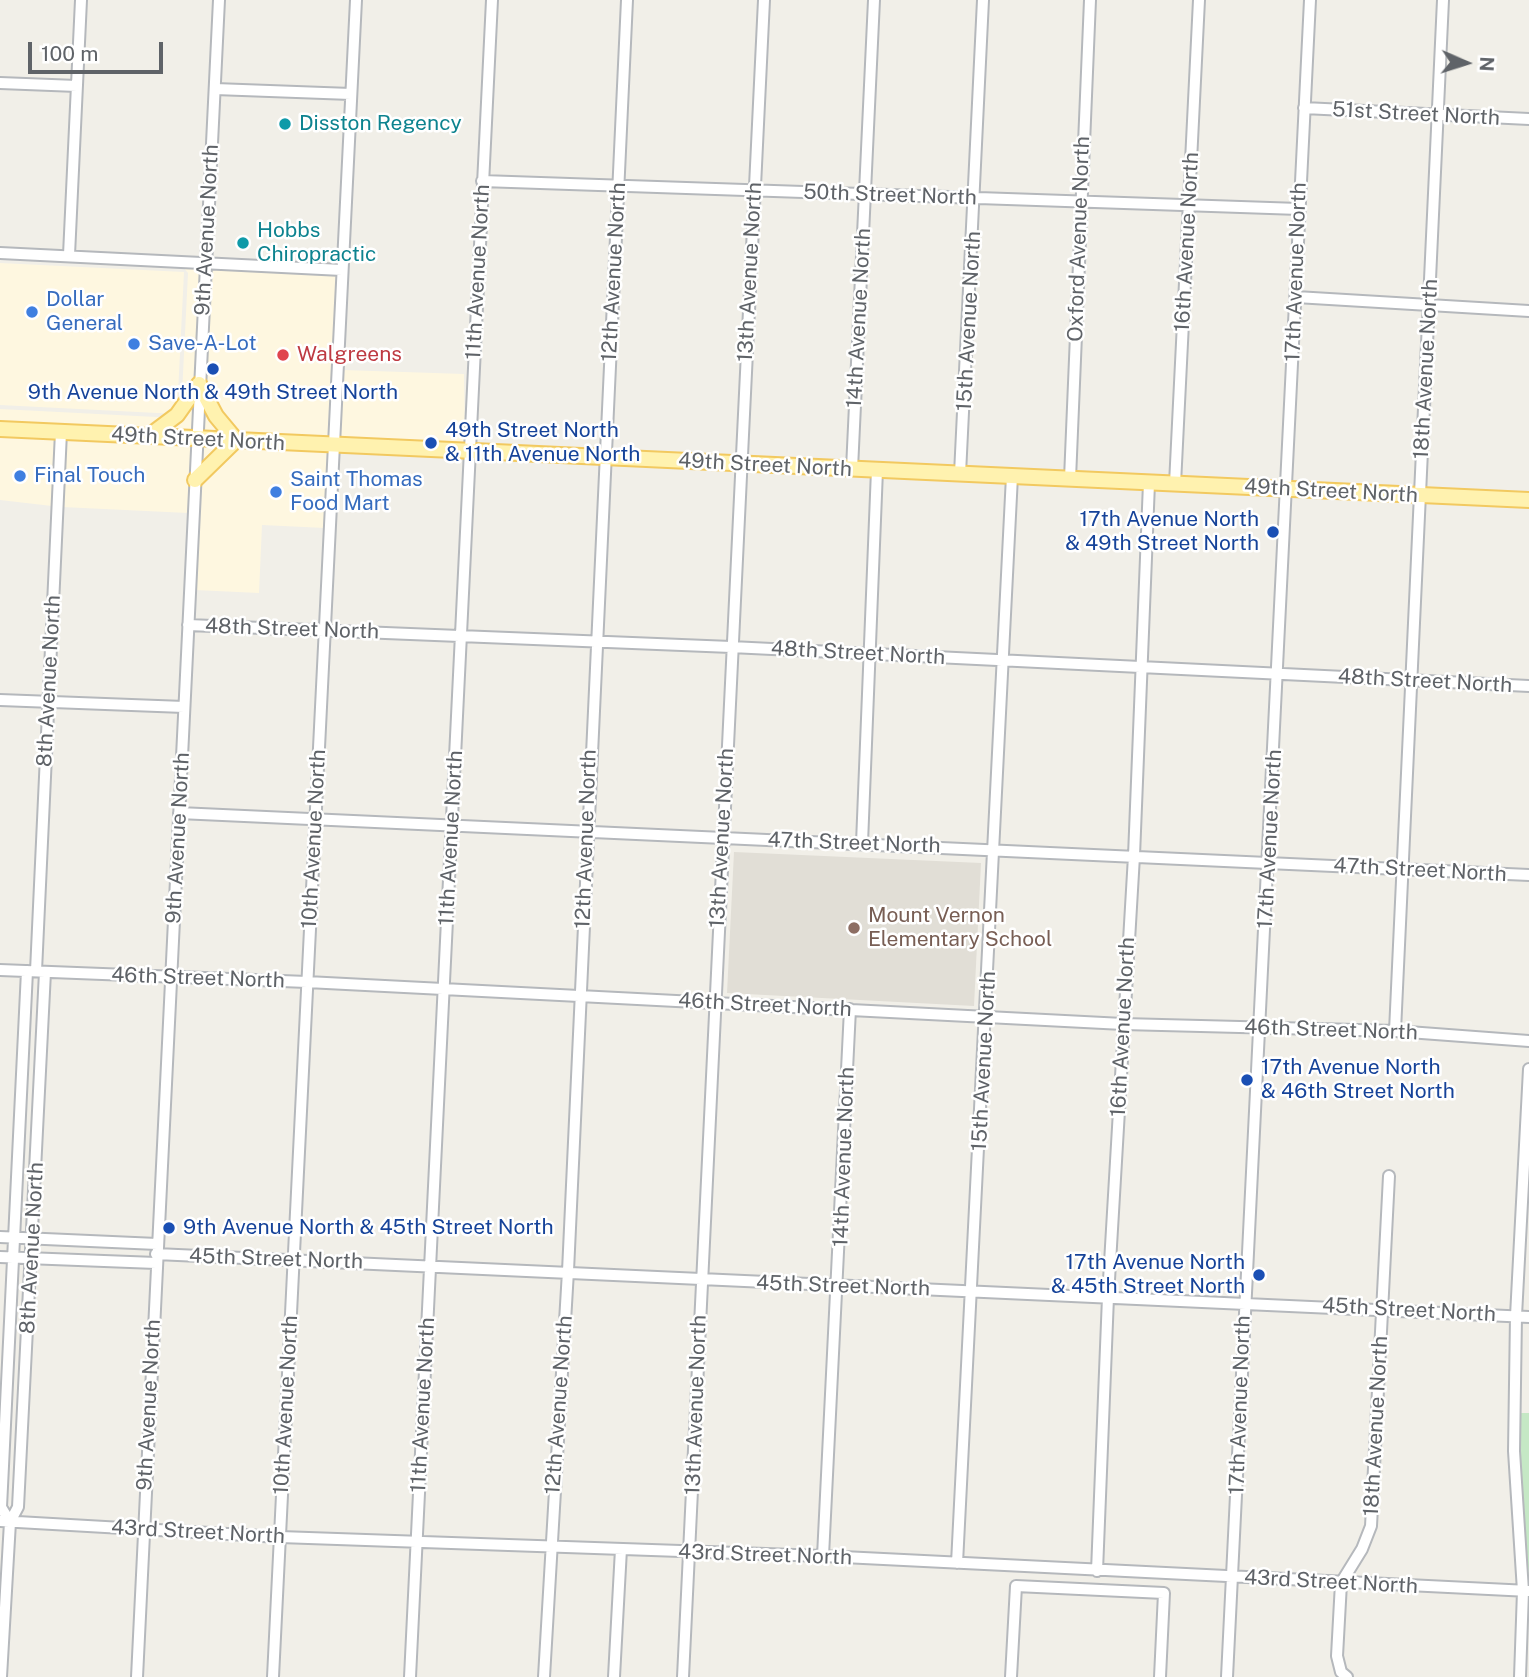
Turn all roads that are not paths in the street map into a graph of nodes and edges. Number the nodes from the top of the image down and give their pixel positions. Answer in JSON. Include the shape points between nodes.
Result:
{"nodes":[{"id":1,"x":82,"y":0,"type":"edge"},
{"id":2,"x":219,"y":0,"type":"edge"},
{"id":3,"x":356,"y":0,"type":"edge"},
{"id":4,"x":492,"y":0,"type":"edge"},
{"id":5,"x":627,"y":0,"type":"edge"},
{"id":6,"x":764,"y":0,"type":"edge"},
{"id":7,"x":874,"y":0,"type":"edge"},
{"id":8,"x":983,"y":0,"type":"edge"},
{"id":9,"x":1090,"y":0,"type":"edge"},
{"id":10,"x":1199,"y":0,"type":"edge"},
{"id":11,"x":1310,"y":0,"type":"edge"},
{"id":12,"x":1443,"y":0,"type":"edge"},
{"id":13,"x":0,"y":83,"type":"edge"},
{"id":14,"x":77,"y":86,"type":"junction"},
{"id":15,"x":215,"y":89,"type":"junction"},
{"id":16,"x":351,"y":94,"type":"junction"},
{"id":17,"x":1304,"y":108,"type":"junction"},
{"id":18,"x":1438,"y":115,"type":"junction"},
{"id":19,"x":1529,"y":119,"type":"edge"},
{"id":20,"x":482,"y":181,"type":"junction"},
{"id":21,"x":618,"y":186,"type":"junction"},
{"id":22,"x":754,"y":191,"type":"junction"},
{"id":23,"x":865,"y":194,"type":"junction"},
{"id":24,"x":976,"y":198,"type":"junction"},
{"id":25,"x":1080,"y":202,"type":"junction"},
{"id":26,"x":1189,"y":205,"type":"junction"},
{"id":27,"x":1299,"y":209,"type":"junction"},
{"id":28,"x":0,"y":253,"type":"edge"},
{"id":29,"x":69,"y":255,"type":"junction"},
{"id":30,"x":205,"y":263,"type":"junction"},
{"id":31,"x":342,"y":270,"type":"junction"},
{"id":32,"x":1296,"y":297,"type":"junction"},
{"id":33,"x":1429,"y":306,"type":"junction"},
{"id":34,"x":1529,"y":311,"type":"edge"},
{"id":35,"x":199,"y":384,"type":"junction"},
{"id":36,"x":0,"y":429,"type":"edge"},
{"id":37,"x":61,"y":432,"type":"junction"},
{"id":38,"x":149,"y":436,"type":"junction"},
{"id":39,"x":197,"y":439,"type":"junction"},
{"id":40,"x":236,"y":440,"type":"junction"},
{"id":41,"x":334,"y":445,"type":"junction"},
{"id":42,"x":470,"y":451,"type":"junction"},
{"id":43,"x":604,"y":457,"type":"junction"},
{"id":44,"x":741,"y":464,"type":"junction"},
{"id":45,"x":852,"y":469,"type":"junction"},
{"id":46,"x":877,"y":470,"type":"junction"},
{"id":47,"x":960,"y":474,"type":"junction"},
{"id":48,"x":1012,"y":476,"type":"junction"},
{"id":49,"x":1070,"y":479,"type":"junction"},
{"id":50,"x":195,"y":480,"type":"junction"},
{"id":51,"x":1149,"y":483,"type":"junction"},
{"id":52,"x":1175,"y":484,"type":"junction"},
{"id":53,"x":1286,"y":489,"type":"junction"},
{"id":54,"x":1420,"y":495,"type":"junction"},
{"id":55,"x":1529,"y":500,"type":"edge"},
{"id":56,"x":188,"y":625,"type":"junction"},
{"id":57,"x":325,"y":631,"type":"junction"},
{"id":58,"x":460,"y":636,"type":"junction"},
{"id":59,"x":596,"y":643,"type":"junction"},
{"id":60,"x":731,"y":647,"type":"junction"},
{"id":61,"x":868,"y":654,"type":"junction"},
{"id":62,"x":1005,"y":661,"type":"junction"},
{"id":63,"x":1140,"y":667,"type":"junction"},
{"id":64,"x":1278,"y":674,"type":"junction"},
{"id":65,"x":1411,"y":681,"type":"junction"},
{"id":66,"x":1529,"y":686,"type":"edge"},
{"id":67,"x":0,"y":700,"type":"edge"},
{"id":68,"x":47,"y":702,"type":"junction"},
{"id":69,"x":184,"y":707,"type":"junction"},
{"id":70,"x":179,"y":813,"type":"junction"},
{"id":71,"x":316,"y":818,"type":"junction"},
{"id":72,"x":451,"y":824,"type":"junction"},
{"id":73,"x":586,"y":830,"type":"junction"},
{"id":74,"x":723,"y":838,"type":"junction"},
{"id":75,"x":862,"y":843,"type":"junction"},
{"id":76,"x":995,"y":849,"type":"junction"},
{"id":77,"x":1134,"y":856,"type":"junction"},
{"id":78,"x":1268,"y":863,"type":"junction"},
{"id":79,"x":1402,"y":869,"type":"junction"},
{"id":80,"x":1529,"y":875,"type":"edge"},
{"id":81,"x":0,"y":970,"type":"edge"},
{"id":82,"x":36,"y":971,"type":"junction"},
{"id":83,"x":171,"y":977,"type":"junction"},
{"id":84,"x":307,"y":982,"type":"junction"},
{"id":85,"x":443,"y":989,"type":"junction"},
{"id":86,"x":580,"y":996,"type":"junction"},
{"id":87,"x":713,"y":1003,"type":"junction"},
{"id":88,"x":850,"y":1009,"type":"junction"},
{"id":89,"x":986,"y":1016,"type":"junction"},
{"id":90,"x":1123,"y":1024,"type":"junction"},
{"id":91,"x":1261,"y":1027,"type":"junction"},
{"id":92,"x":1395,"y":1031,"type":"junction"},
{"id":93,"x":1529,"y":1041,"type":"edge"},
{"id":94,"x":1529,"y":1069,"type":"edge"},
{"id":95,"x":1390,"y":1176,"type":"dead end"},
{"id":96,"x":0,"y":1237,"type":"edge"},
{"id":97,"x":14,"y":1238,"type":"junction"},
{"id":98,"x":33,"y":1239,"type":"junction"},
{"id":99,"x":156,"y":1254,"type":"junction"},
{"id":100,"x":0,"y":1257,"type":"edge"},
{"id":101,"x":13,"y":1257,"type":"junction"},
{"id":102,"x":31,"y":1258,"type":"junction"},
{"id":103,"x":294,"y":1259,"type":"junction"},
{"id":104,"x":431,"y":1265,"type":"junction"},
{"id":105,"x":568,"y":1271,"type":"junction"},
{"id":106,"x":701,"y":1281,"type":"junction"},
{"id":107,"x":839,"y":1286,"type":"junction"},
{"id":108,"x":974,"y":1292,"type":"junction"},
{"id":109,"x":1108,"y":1297,"type":"junction"},
{"id":110,"x":1244,"y":1302,"type":"junction"},
{"id":111,"x":1382,"y":1308,"type":"junction"},
{"id":112,"x":1516,"y":1316,"type":"junction"},
{"id":113,"x":1529,"y":1317,"type":"edge"},
{"id":114,"x":5,"y":1521,"type":"edge"},
{"id":115,"x":143,"y":1528,"type":"junction"},
{"id":116,"x":280,"y":1537,"type":"junction"},
{"id":117,"x":416,"y":1542,"type":"junction"},
{"id":118,"x":549,"y":1547,"type":"junction"},
{"id":119,"x":621,"y":1549,"type":"junction"},
{"id":120,"x":689,"y":1553,"type":"junction"},
{"id":121,"x":823,"y":1556,"type":"junction"},
{"id":122,"x":957,"y":1563,"type":"junction"},
{"id":123,"x":1094,"y":1571,"type":"junction"},
{"id":124,"x":1232,"y":1578,"type":"junction"},
{"id":125,"x":1341,"y":1583,"type":"junction"},
{"id":126,"x":1089,"y":1589,"type":"junction"},
{"id":127,"x":1526,"y":1591,"type":"edge"},
{"id":128,"x":1,"y":1677,"type":"edge"},
{"id":129,"x":137,"y":1677,"type":"edge"},
{"id":130,"x":273,"y":1677,"type":"edge"},
{"id":131,"x":410,"y":1677,"type":"edge"},
{"id":132,"x":544,"y":1677,"type":"edge"},
{"id":133,"x":614,"y":1677,"type":"edge"},
{"id":134,"x":683,"y":1677,"type":"edge"},
{"id":135,"x":1011,"y":1677,"type":"edge"},
{"id":136,"x":1160,"y":1677,"type":"edge"},
{"id":137,"x":1227,"y":1677,"type":"edge"},
{"id":138,"x":1347,"y":1677,"type":"edge"},
{"id":139,"x":1520,"y":1677,"type":"edge"}],
"edges":[{"from":1,"to":14,"type":"street"},
{"from":2,"to":15,"type":"street","name":"9th Avenue North"},
{"from":3,"to":16,"type":"street","name":"10th Avenue North"},
{"from":4,"to":20,"type":"street","name":"11th Avenue North"},
{"from":5,"to":21,"type":"street","name":"12th Avenue North"},
{"from":6,"to":22,"type":"street","name":"13th Avenue North"},
{"from":7,"to":23,"type":"street","name":"14th Avenue North"},
{"from":8,"to":24,"type":"street","name":"15th Avenue North"},
{"from":9,"to":25,"type":"street","name":"Oxford Avenue North"},
{"from":10,"to":26,"type":"street","name":"16th Avenue North"},
{"from":11,"to":17,"type":"street","name":"17th Avenue North"},
{"from":12,"to":18,"type":"street","name":"18th Avenue North"},
{"from":13,"to":14,"type":"street"},
{"from":14,"to":29,"type":"street"},
{"from":15,"to":16,"type":"street"},
{"from":15,"to":30,"type":"street","name":"9th Avenue North"},
{"from":16,"to":31,"type":"street","name":"10th Avenue North"},
{"from":17,"to":18,"type":"street","name":"51st Street North"},
{"from":17,"to":27,"type":"street","name":"17th Avenue North"},
{"from":18,"to":19,"type":"street","name":"51st Street North"},
{"from":18,"to":33,"type":"street","name":"18th Avenue North"},
{"from":20,"to":21,"type":"street","name":"50th Street North"},
{"from":20,"to":42,"type":"street","name":"11th Avenue North"},
{"from":21,"to":22,"type":"street","name":"50th Street North"},
{"from":21,"to":43,"type":"street","name":"12th Avenue North"},
{"from":22,"to":23,"type":"street","name":"50th Street North"},
{"from":22,"to":44,"type":"street","name":"13th Avenue North"},
{"from":23,"to":24,"type":"street","name":"50th Street North"},
{"from":23,"to":45,"type":"street","name":"14th Avenue North"},
{"from":24,"to":25,"type":"street","name":"50th Street North"},
{"from":24,"to":47,"type":"street","name":"15th Avenue North"},
{"from":25,"to":26,"type":"street","name":"50th Street North"},
{"from":25,"to":49,"type":"street","name":"Oxford Avenue North"},
{"from":26,"to":27,"type":"street","name":"50th Street North"},
{"from":26,"to":52,"type":"street","name":"16th Avenue North"},
{"from":27,"to":32,"type":"street","name":"17th Avenue North"},
{"from":28,"to":29,"type":"street"},
{"from":29,"to":30,"type":"street"},
{"from":30,"to":31,"type":"street"},
{"from":30,"to":35,"type":"street","name":"9th Avenue North"},
{"from":31,"to":41,"type":"street","name":"10th Avenue North"},
{"from":32,"to":33,"type":"street"},
{"from":32,"to":53,"type":"street","name":"17th Avenue North"},
{"from":33,"to":34,"type":"street"},
{"from":33,"to":54,"type":"street","name":"18th Avenue North"},
{"from":35,"to":38,"type":"main road","via":[[177,415]]},
{"from":35,"to":39,"type":"street","name":"9th Avenue North"},
{"from":35,"to":40,"type":"main road"},
{"from":36,"to":37,"type":"main road","name":"49th Street North"},
{"from":37,"to":38,"type":"main road","name":"49th Street North"},
{"from":37,"to":68,"type":"street","name":"8th Avenue North"},
{"from":38,"to":39,"type":"main road","name":"49th Street North"},
{"from":39,"to":40,"type":"main road","name":"49th Street North"},
{"from":39,"to":50,"type":"street","name":"9th Avenue North"},
{"from":40,"to":41,"type":"main road","name":"49th Street North"},
{"from":40,"to":50,"type":"main road"},
{"from":41,"to":42,"type":"main road","name":"49th Street North"},
{"from":41,"to":57,"type":"street","name":"10th Avenue North"},
{"from":42,"to":43,"type":"main road","name":"49th Street North"},
{"from":42,"to":58,"type":"street","name":"11th Avenue North"},
{"from":43,"to":44,"type":"main road","name":"49th Street North"},
{"from":43,"to":59,"type":"street","name":"12th Avenue North"},
{"from":44,"to":45,"type":"main road","name":"49th Street North"},
{"from":44,"to":60,"type":"street","name":"13th Avenue North"},
{"from":45,"to":46,"type":"main road","name":"49th Street North"},
{"from":46,"to":47,"type":"main road","name":"49th Street North"},
{"from":46,"to":61,"type":"street"},
{"from":47,"to":48,"type":"main road","name":"49th Street North"},
{"from":48,"to":49,"type":"main road","name":"49th Street North"},
{"from":48,"to":62,"type":"street","name":"15th Avenue North"},
{"from":49,"to":51,"type":"main road","name":"49th Street North"},
{"from":50,"to":56,"type":"street","name":"9th Avenue North"},
{"from":51,"to":52,"type":"main road","name":"49th Street North"},
{"from":51,"to":63,"type":"street","name":"16th Avenue North"},
{"from":52,"to":53,"type":"main road","name":"49th Street North"},
{"from":53,"to":54,"type":"main road","name":"49th Street North"},
{"from":53,"to":64,"type":"street","name":"17th Avenue North"},
{"from":54,"to":55,"type":"main road","name":"49th Street North"},
{"from":54,"to":65,"type":"street","name":"18th Avenue North"},
{"from":56,"to":57,"type":"street","name":"48th Street North"},
{"from":56,"to":69,"type":"street","name":"9th Avenue North"},
{"from":57,"to":58,"type":"street","name":"48th Street North"},
{"from":57,"to":71,"type":"street","name":"10th Avenue North"},
{"from":58,"to":59,"type":"street","name":"48th Street North"},
{"from":58,"to":72,"type":"street","name":"11th Avenue North"},
{"from":59,"to":60,"type":"street","name":"48th Street North"},
{"from":59,"to":73,"type":"street","name":"12th Avenue North"},
{"from":60,"to":61,"type":"street","name":"48th Street North"},
{"from":60,"to":74,"type":"street","name":"13th Avenue North"},
{"from":61,"to":62,"type":"street","name":"48th Street North"},
{"from":61,"to":75,"type":"street"},
{"from":62,"to":63,"type":"street","name":"48th Street North"},
{"from":62,"to":76,"type":"street","name":"15th Avenue North"},
{"from":63,"to":64,"type":"street","name":"48th Street North"},
{"from":63,"to":77,"type":"street","name":"16th Avenue North"},
{"from":64,"to":65,"type":"street","name":"48th Street North"},
{"from":64,"to":78,"type":"street","name":"17th Avenue North"},
{"from":65,"to":66,"type":"street","name":"48th Street North"},
{"from":65,"to":79,"type":"street","name":"18th Avenue North"},
{"from":67,"to":68,"type":"street"},
{"from":68,"to":69,"type":"street"},
{"from":68,"to":82,"type":"street","name":"8th Avenue North"},
{"from":69,"to":70,"type":"street","name":"9th Avenue North"},
{"from":70,"to":71,"type":"street","name":"47th Street North"},
{"from":70,"to":83,"type":"street","name":"9th Avenue North"},
{"from":71,"to":72,"type":"street","name":"47th Street North"},
{"from":71,"to":84,"type":"street","name":"10th Avenue North"},
{"from":72,"to":73,"type":"street","name":"47th Street North"},
{"from":72,"to":85,"type":"street","name":"11th Avenue North"},
{"from":73,"to":74,"type":"street","name":"47th Street North"},
{"from":73,"to":86,"type":"street","name":"12th Avenue North"},
{"from":74,"to":75,"type":"street","name":"47th Street North"},
{"from":74,"to":87,"type":"street","name":"13th Avenue North"},
{"from":75,"to":76,"type":"street","name":"47th Street North"},
{"from":76,"to":77,"type":"street","name":"47th Street North"},
{"from":76,"to":89,"type":"street","name":"15th Avenue North"},
{"from":77,"to":78,"type":"street","name":"47th Street North"},
{"from":77,"to":90,"type":"street","name":"16th Avenue North"},
{"from":78,"to":79,"type":"street","name":"47th Street North"},
{"from":78,"to":91,"type":"street","name":"17th Avenue North"},
{"from":79,"to":80,"type":"street","name":"47th Street North"},
{"from":79,"to":92,"type":"street","name":"18th Avenue North"},
{"from":81,"to":82,"type":"street","name":"46th Street North"},
{"from":82,"to":83,"type":"street","name":"46th Street North"},
{"from":82,"to":97,"type":"street","name":"8th Avenue North"},
{"from":82,"to":98,"type":"street","name":"8th Avenue North"},
{"from":83,"to":84,"type":"street","name":"46th Street North"},
{"from":83,"to":99,"type":"street","name":"9th Avenue North"},
{"from":84,"to":85,"type":"street","name":"46th Street North"},
{"from":84,"to":103,"type":"street","name":"10th Avenue North"},
{"from":85,"to":86,"type":"street","name":"46th Street North"},
{"from":85,"to":104,"type":"street","name":"11th Avenue North"},
{"from":86,"to":87,"type":"street","name":"46th Street North"},
{"from":86,"to":105,"type":"street","name":"12th Avenue North"},
{"from":87,"to":88,"type":"street","name":"46th Street North"},
{"from":87,"to":106,"type":"street","name":"13th Avenue North"},
{"from":88,"to":89,"type":"street","name":"46th Street North"},
{"from":88,"to":107,"type":"street","name":"14th Avenue North"},
{"from":89,"to":90,"type":"street","name":"46th Street North"},
{"from":89,"to":108,"type":"street","name":"15th Avenue North"},
{"from":90,"to":91,"type":"street","name":"46th Street North"},
{"from":90,"to":109,"type":"street","name":"16th Avenue North"},
{"from":91,"to":92,"type":"street","name":"46th Street North"},
{"from":91,"to":110,"type":"street","name":"17th Avenue North"},
{"from":92,"to":93,"type":"street","name":"46th Street North"},
{"from":94,"to":112,"type":"street"},
{"from":95,"to":111,"type":"street","name":"18th Avenue North"},
{"from":96,"to":97,"type":"street","name":"45th Street North"},
{"from":97,"to":98,"type":"street","name":"45th Street North"},
{"from":97,"to":101,"type":"street","name":"8th Avenue North"},
{"from":98,"to":99,"type":"street","name":"45th Street North"},
{"from":98,"to":102,"type":"street","name":"8th Avenue North"},
{"from":99,"to":102,"type":"street","name":"45th Street North"},
{"from":99,"to":103,"type":"street","name":"45th Street North"},
{"from":99,"to":115,"type":"street","name":"9th Avenue North"},
{"from":100,"to":101,"type":"street","name":"45th Street North"},
{"from":101,"to":102,"type":"street","name":"45th Street North"},
{"from":101,"to":114,"type":"street","name":"8th Avenue North","via":[[1,1507]]},
{"from":102,"to":114,"type":"street","name":"8th Avenue North","via":[[18,1507]]},
{"from":103,"to":104,"type":"street","name":"45th Street North"},
{"from":103,"to":116,"type":"street","name":"10th Avenue North"},
{"from":104,"to":105,"type":"street","name":"45th Street North"},
{"from":104,"to":117,"type":"street","name":"11th Avenue North"},
{"from":105,"to":106,"type":"street","name":"45th Street North"},
{"from":105,"to":118,"type":"street","name":"12th Avenue North"},
{"from":106,"to":107,"type":"street","name":"45th Street North"},
{"from":106,"to":120,"type":"street","name":"13th Avenue North"},
{"from":107,"to":108,"type":"street","name":"45th Street North"},
{"from":107,"to":121,"type":"street","name":"14th Avenue North"},
{"from":108,"to":109,"type":"street","name":"45th Street North"},
{"from":108,"to":122,"type":"street","name":"15th Avenue North"},
{"from":109,"to":110,"type":"street","name":"45th Street North"},
{"from":109,"to":123,"type":"street","name":"16th Avenue North"},
{"from":110,"to":111,"type":"street","name":"45th Street North"},
{"from":110,"to":124,"type":"street","name":"17th Avenue North"},
{"from":111,"to":112,"type":"street","name":"45th Street North"},
{"from":111,"to":125,"type":"street","name":"18th Avenue North","via":[[1371,1526]]},
{"from":112,"to":113,"type":"street","name":"45th Street North"},
{"from":112,"to":127,"type":"street","via":[[1514,1451]]},
{"from":114,"to":115,"type":"street","name":"43rd Street North"},
{"from":114,"to":128,"type":"street","name":"8th Avenue North"},
{"from":115,"to":116,"type":"street","name":"43rd Street North"},
{"from":115,"to":129,"type":"street","name":"9th Avenue North"},
{"from":116,"to":117,"type":"street","name":"43rd Street North"},
{"from":116,"to":130,"type":"street","name":"10th Avenue North"},
{"from":117,"to":118,"type":"street","name":"43rd Street North"},
{"from":117,"to":131,"type":"street","name":"11th Avenue North"},
{"from":118,"to":119,"type":"street","name":"43rd Street North"},
{"from":118,"to":132,"type":"street","name":"12th Avenue North"},
{"from":119,"to":120,"type":"street","name":"43rd Street North"},
{"from":119,"to":133,"type":"street"},
{"from":120,"to":121,"type":"street","name":"43rd Street North"},
{"from":120,"to":134,"type":"street","name":"13th Avenue North"},
{"from":121,"to":122,"type":"street","name":"43rd Street North"},
{"from":122,"to":123,"type":"street","name":"43rd Street North"},
{"from":123,"to":124,"type":"street","name":"43rd Street North"},
{"from":123,"to":126,"type":"street","name":"16th Avenue North"},
{"from":124,"to":125,"type":"street","name":"43rd Street North"},
{"from":124,"to":137,"type":"street","name":"17th Avenue North"},
{"from":125,"to":127,"type":"street","name":"43rd Street North"},
{"from":125,"to":138,"type":"street","via":[[1337,1656]]},
{"from":126,"to":135,"type":"street","via":[[1016,1586]]},
{"from":126,"to":136,"type":"street","via":[[1164,1593]]},
{"from":127,"to":139,"type":"street"}]}
